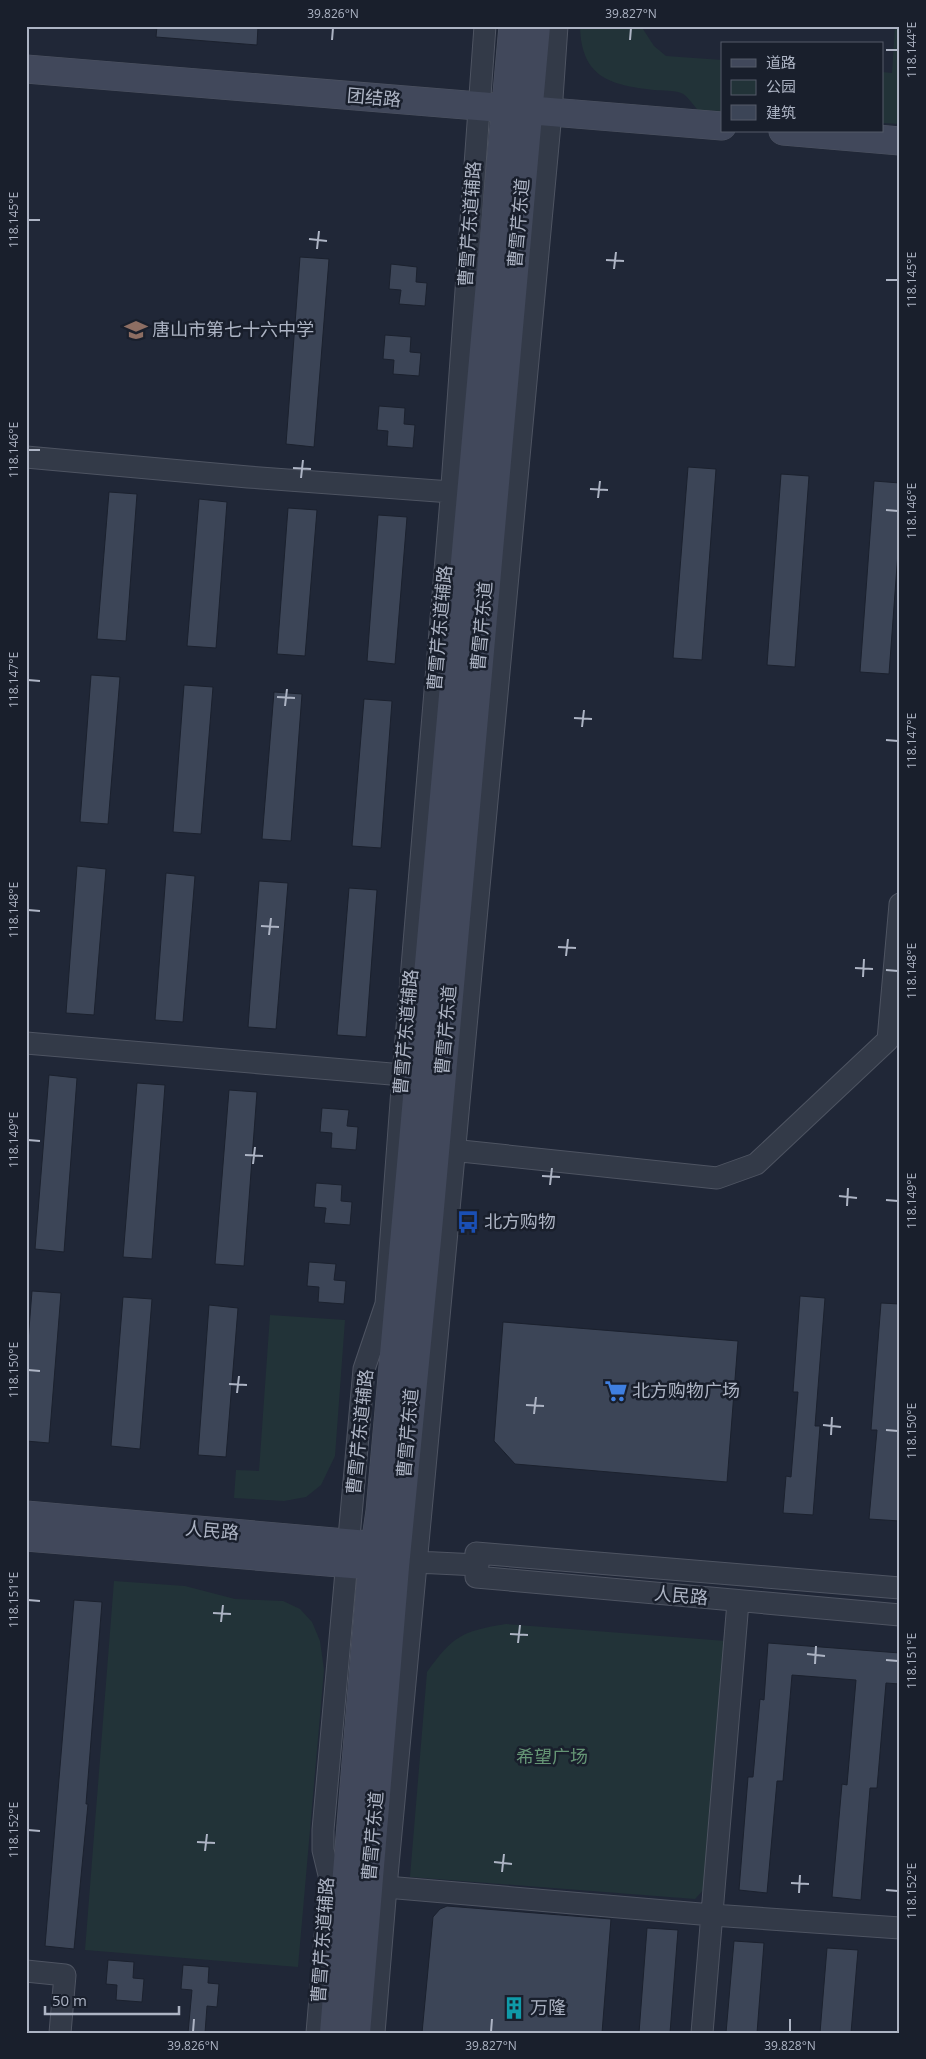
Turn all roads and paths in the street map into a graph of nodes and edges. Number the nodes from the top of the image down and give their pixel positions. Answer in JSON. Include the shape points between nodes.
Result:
{"nodes":[{"id":1,"x":485,"y":26,"type":"edge"},
{"id":2,"x":512,"y":26,"type":"edge"},
{"id":3,"x":536,"y":26,"type":"edge"},
{"id":4,"x":557,"y":26,"type":"edge"},
{"id":5,"x":26,"y":69,"type":"edge"},
{"id":6,"x":478,"y":107,"type":"junction"},
{"id":7,"x":528,"y":111,"type":"junction"},
{"id":8,"x":721,"y":126,"type":"edge"},
{"id":9,"x":796,"y":132,"type":"edge"},
{"id":10,"x":900,"y":140,"type":"edge"},
{"id":11,"x":26,"y":457,"type":"edge"},
{"id":12,"x":451,"y":492,"type":"junction"},
{"id":13,"x":900,"y":904,"type":"edge"},
{"id":14,"x":894,"y":1040,"type":"edge"},
{"id":15,"x":26,"y":1043,"type":"edge"},
{"id":16,"x":403,"y":1075,"type":"junction"},
{"id":17,"x":445,"y":1149,"type":"junction"},
{"id":18,"x":26,"y":1515,"type":"edge"},
{"id":19,"x":26,"y":1537,"type":"edge"},
{"id":20,"x":379,"y":1556,"type":"junction"},
{"id":21,"x":478,"y":1565,"type":"junction"},
{"id":22,"x":900,"y":1588,"type":"edge"},
{"id":23,"x":738,"y":1602,"type":"junction"},
{"id":24,"x":900,"y":1615,"type":"edge"},
{"id":25,"x":386,"y":1887,"type":"junction"},
{"id":26,"x":712,"y":1915,"type":"junction"},
{"id":27,"x":900,"y":1928,"type":"edge"},
{"id":28,"x":26,"y":1971,"type":"edge"},
{"id":29,"x":60,"y":2033,"type":"edge"},
{"id":30,"x":317,"y":2033,"type":"edge"},
{"id":31,"x":334,"y":2033,"type":"edge"},
{"id":32,"x":356,"y":2033,"type":"edge"},
{"id":33,"x":374,"y":2033,"type":"edge"},
{"id":34,"x":702,"y":2033,"type":"edge"}],
"edges":[{"from":1,"to":6,"type":"street","name":"曹雪芹东道辅路"},
{"from":2,"to":7,"type":"main road","name":"曹雪芹东道"},
{"from":3,"to":7,"type":"main road","name":"曹雪芹东道"},
{"from":4,"to":7,"type":"street"},
{"from":5,"to":6,"type":"main road","name":"团结路"},
{"from":6,"to":7,"type":"main road","name":"团结路"},
{"from":6,"to":12,"type":"street","name":"曹雪芹东道辅路"},
{"from":7,"to":8,"type":"main road","name":"团结路"},
{"from":7,"to":17,"type":"main road","name":"曹雪芹东道"},
{"from":7,"to":20,"type":"main road","name":"曹雪芹东道","via":[[384,1471]]},
{"from":9,"to":10,"type":"main road"},
{"from":11,"to":12,"type":"street"},
{"from":12,"to":16,"type":"street","name":"曹雪芹东道辅路"},
{"from":13,"to":14,"type":"street"},
{"from":14,"to":17,"type":"street","via":[[756,1164],[717,1178]]},
{"from":15,"to":16,"type":"street"},
{"from":16,"to":20,"type":"street","name":"曹雪芹东道辅路","via":[[386,1304],[364,1369]]},
{"from":17,"to":20,"type":"main road","name":"曹雪芹东道"},
{"from":18,"to":20,"type":"main road","name":"人民路"},
{"from":19,"to":20,"type":"main road","name":"人民路"},
{"from":20,"to":21,"type":"street","name":"人民路"},
{"from":20,"to":25,"type":"street","name":"曹雪芹东道辅路"},
{"from":20,"to":30,"type":"street","name":"曹雪芹东道辅路","via":[[323,1830],[323,1850],[330,1879]]},
{"from":20,"to":31,"type":"main road","name":"曹雪芹东道"},
{"from":20,"to":32,"type":"main road","name":"曹雪芹东道"},
{"from":21,"to":22,"type":"street","name":"人民路","via":[[476,1553]]},
{"from":21,"to":23,"type":"street","name":"人民路","via":[[476,1577]]},
{"from":23,"to":24,"type":"street","name":"人民路"},
{"from":23,"to":26,"type":"street"},
{"from":25,"to":26,"type":"street"},
{"from":25,"to":33,"type":"street","name":"曹雪芹东道辅路"},
{"from":26,"to":27,"type":"street"},
{"from":26,"to":34,"type":"street"},
{"from":28,"to":29,"type":"street","via":[[65,1975]]}]}
